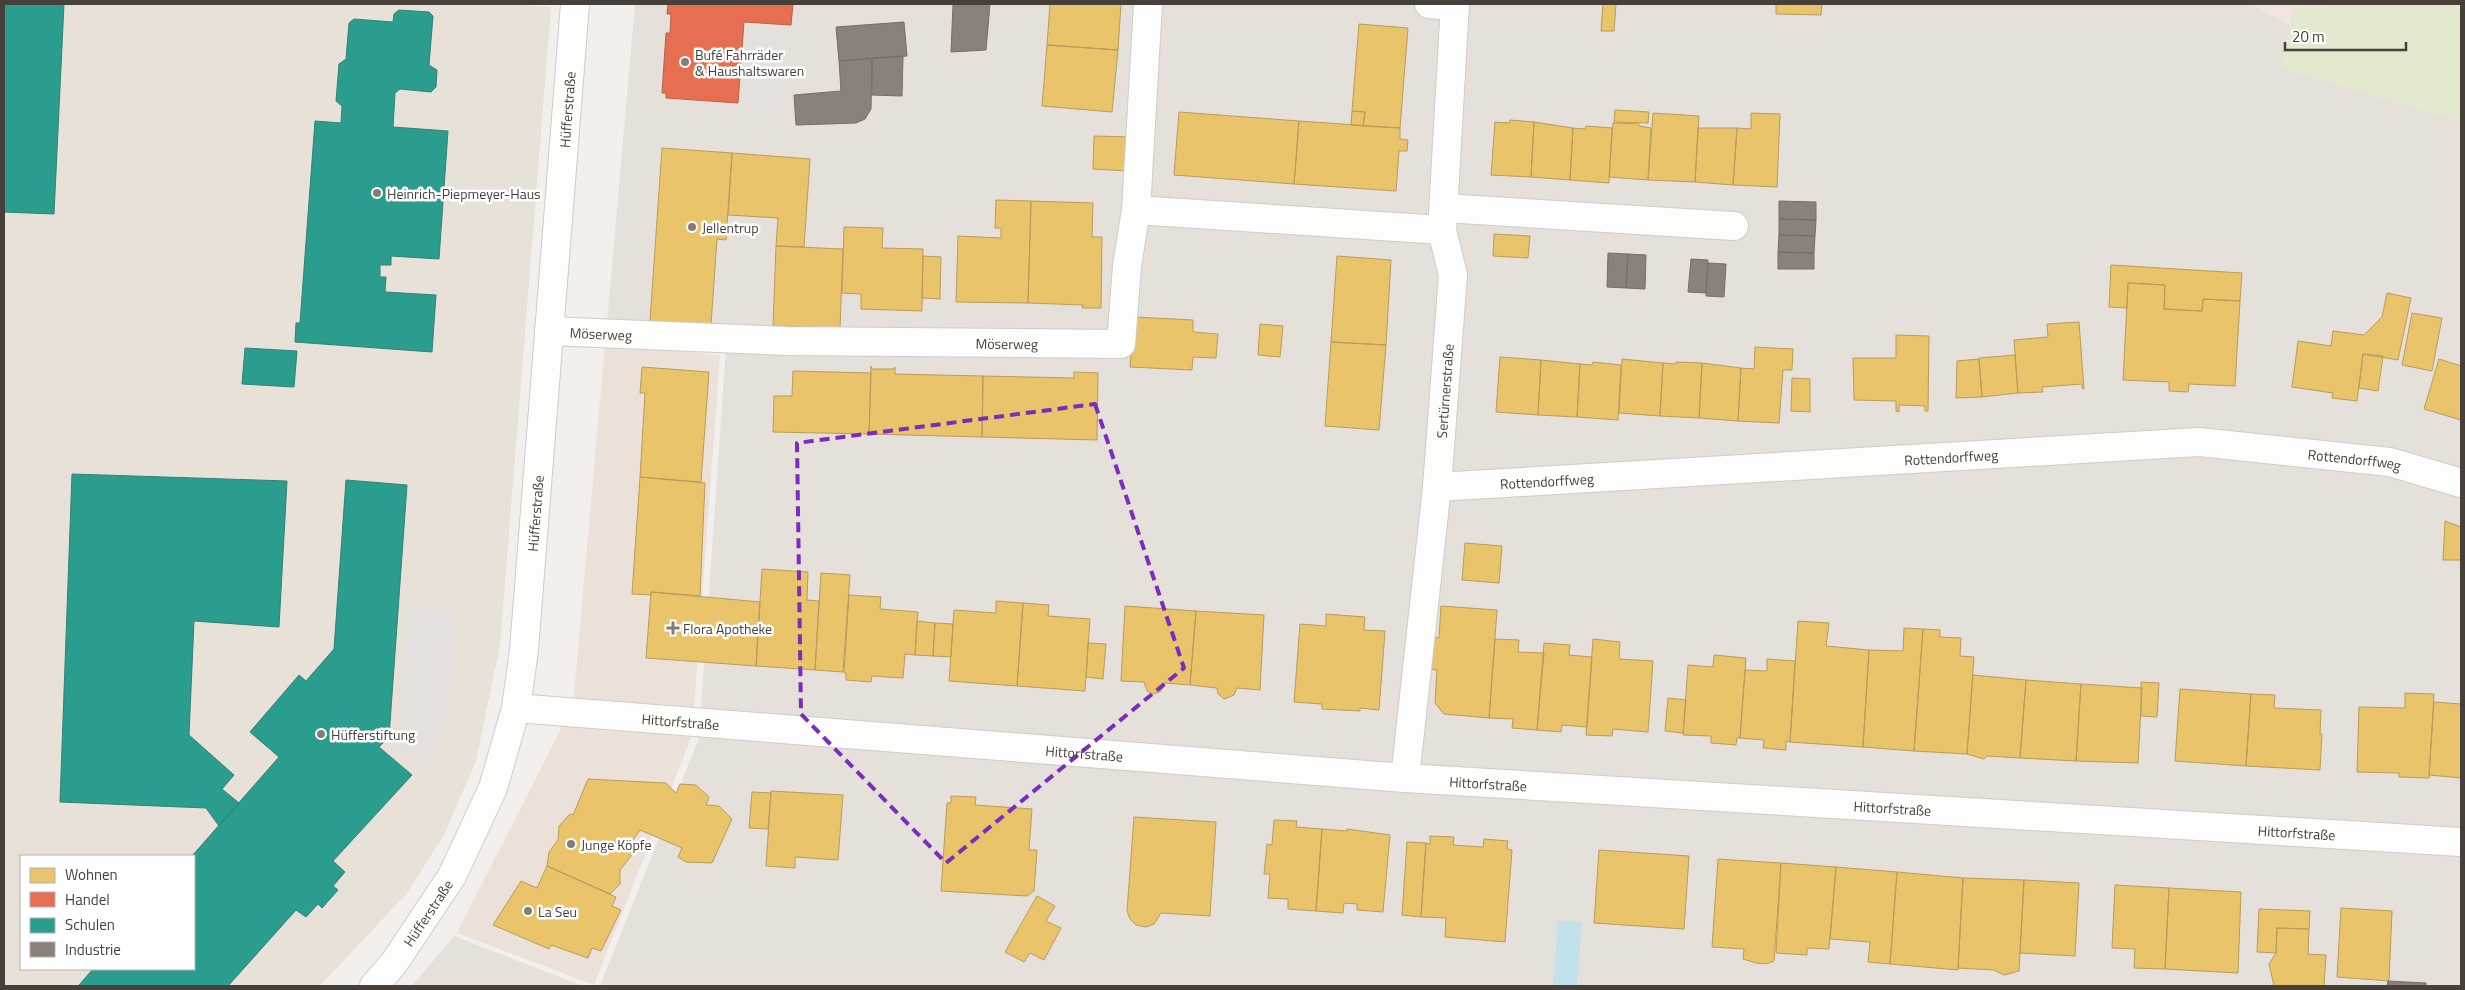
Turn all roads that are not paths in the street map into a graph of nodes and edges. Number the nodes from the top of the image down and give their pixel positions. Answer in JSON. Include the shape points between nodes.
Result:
{"nodes":[{"id":1,"x":575,"y":4,"type":"edge"},
{"id":2,"x":1148,"y":4,"type":"edge"},
{"id":3,"x":1446,"y":4,"type":"edge"},
{"id":4,"x":1136,"y":210,"type":"junction"},
{"id":5,"x":1443,"y":219,"type":"junction"},
{"id":6,"x":1734,"y":226,"type":"dead end"},
{"id":7,"x":549,"y":331,"type":"junction"},
{"id":8,"x":2461,"y":483,"type":"edge"},
{"id":9,"x":1437,"y":487,"type":"junction"},
{"id":10,"x":516,"y":708,"type":"junction"},
{"id":11,"x":1405,"y":778,"type":"junction"},
{"id":12,"x":2461,"y":842,"type":"edge"},
{"id":13,"x":374,"y":986,"type":"edge"}],
"edges":[{"from":1,"to":7,"type":"street","name":"Hüfferstraße"},
{"from":2,"to":4,"type":"street","name":"Möserweg"},
{"from":3,"to":5,"type":"street","name":"Sertürnerstraße"},
{"from":4,"to":5,"type":"street"},
{"from":4,"to":7,"type":"street","name":"Möserweg","via":[[1127,266],[1121,344],[786,341]]},
{"from":5,"to":6,"type":"street"},
{"from":5,"to":9,"type":"street","name":"Sertürnerstraße","via":[[1453,275]]},
{"from":7,"to":10,"type":"street","name":"Hüfferstraße","via":[[524,650]]},
{"from":8,"to":9,"type":"street","name":"Rottendorffweg","via":[[2390,462],[2199,442]]},
{"from":9,"to":11,"type":"street","name":"Sertürnerstraße"},
{"from":10,"to":11,"type":"street","name":"Hittorfstraße"},
{"from":10,"to":13,"type":"street","name":"Hüfferstraße","via":[[493,788],[452,876],[394,963]]},
{"from":11,"to":12,"type":"street","name":"Hittorfstraße"}]}
